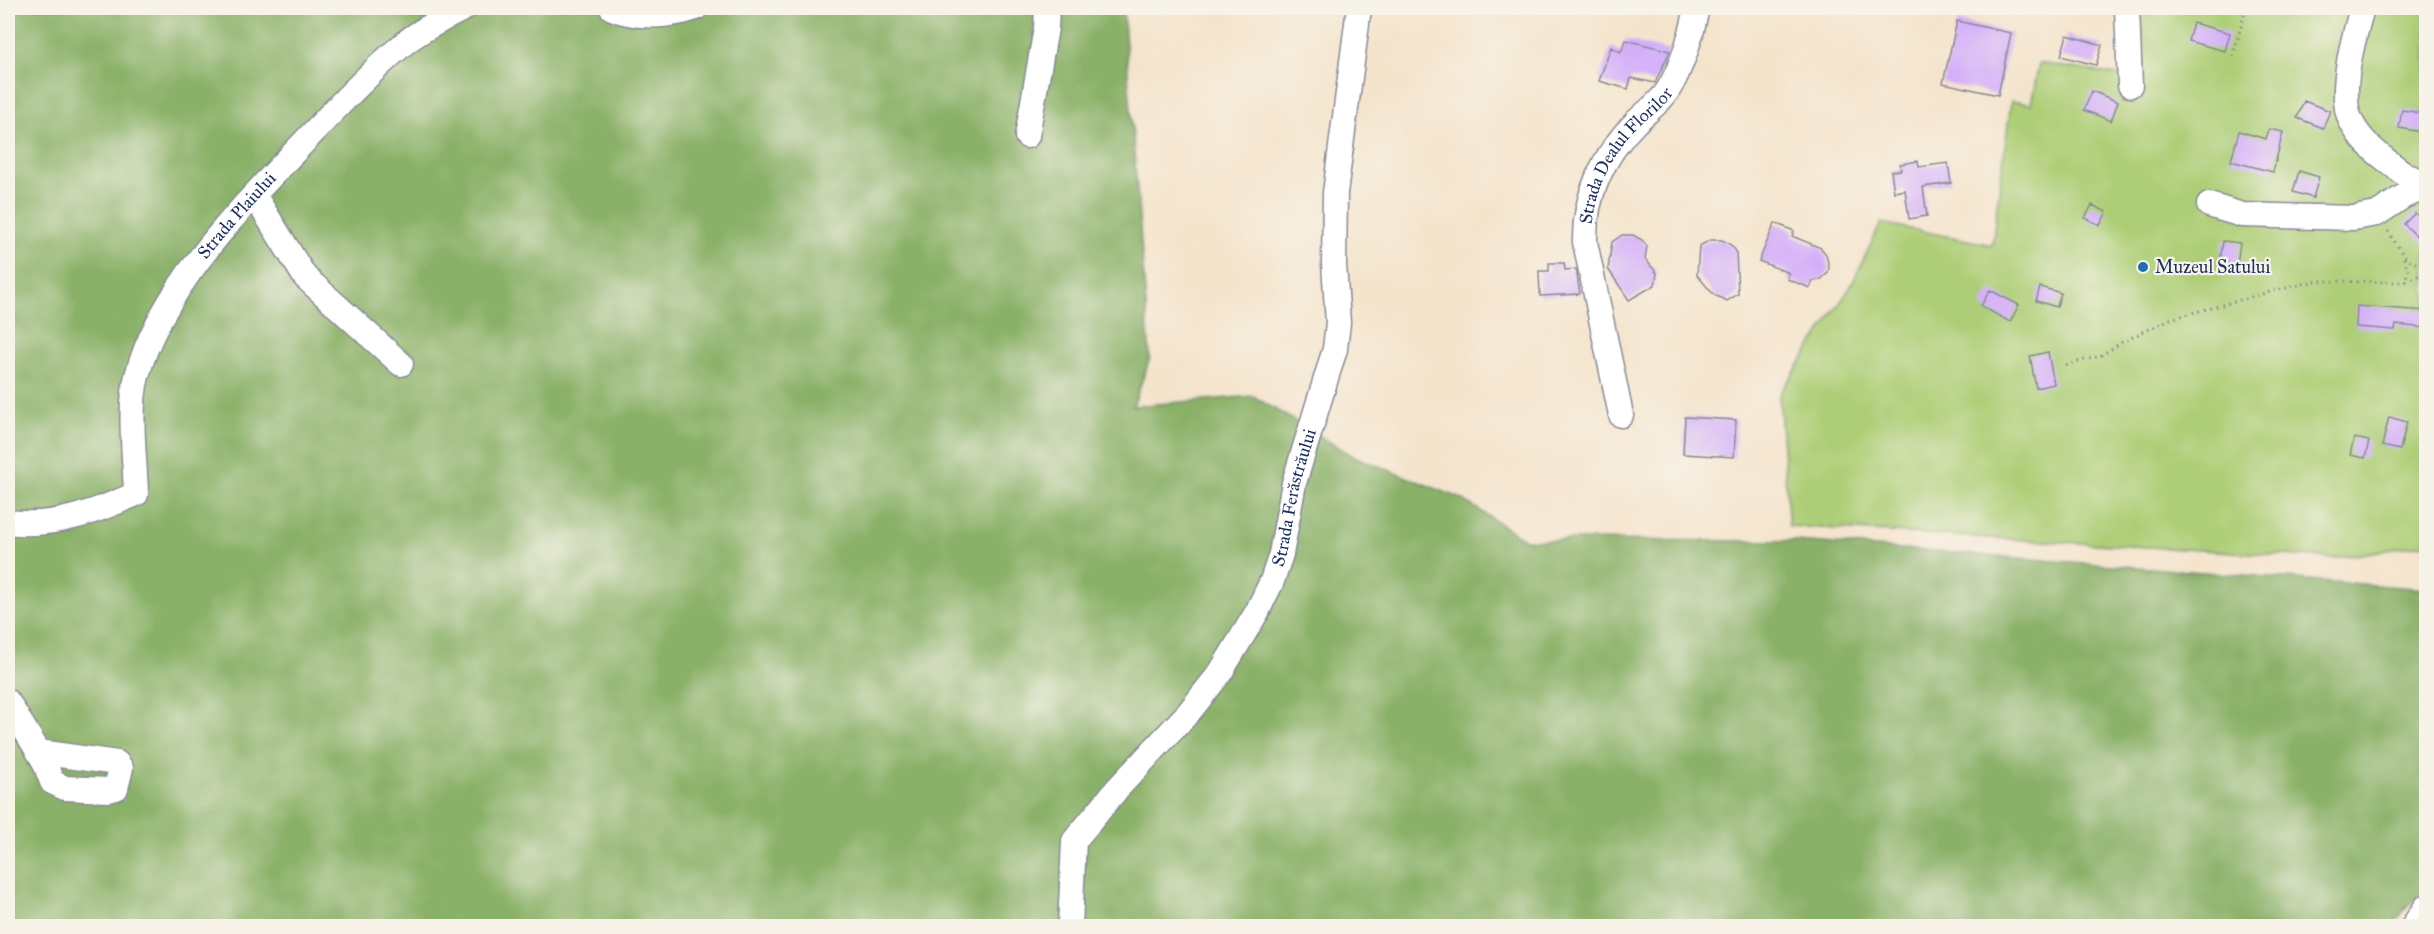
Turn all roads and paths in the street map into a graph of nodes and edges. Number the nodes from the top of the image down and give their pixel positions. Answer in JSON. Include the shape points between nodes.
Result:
{"nodes":[{"id":1,"x":465,"y":8,"type":"edge"},
{"id":2,"x":612,"y":8,"type":"edge"},
{"id":3,"x":696,"y":8,"type":"edge"},
{"id":4,"x":1047,"y":8,"type":"edge"},
{"id":5,"x":1359,"y":8,"type":"edge"},
{"id":6,"x":1697,"y":8,"type":"edge"},
{"id":7,"x":2127,"y":8,"type":"edge"},
{"id":8,"x":2246,"y":8,"type":"edge"},
{"id":9,"x":2362,"y":8,"type":"edge"},
{"id":10,"x":2232,"y":56,"type":"dead end"},
{"id":11,"x":2130,"y":85,"type":"dead end"},
{"id":12,"x":1027,"y":136,"type":"dead end"},
{"id":13,"x":2416,"y":186,"type":"edge"},
{"id":14,"x":254,"y":195,"type":"junction"},
{"id":15,"x":2210,"y":206,"type":"dead end"},
{"id":16,"x":2377,"y":214,"type":"junction"},
{"id":17,"x":2403,"y":255,"type":"junction"},
{"id":18,"x":2427,"y":271,"type":"edge"},
{"id":19,"x":2405,"y":282,"type":"junction"},
{"id":20,"x":401,"y":364,"type":"dead end"},
{"id":21,"x":2066,"y":365,"type":"dead end"},
{"id":22,"x":1622,"y":415,"type":"dead end"},
{"id":23,"x":8,"y":522,"type":"edge"},
{"id":24,"x":8,"y":702,"type":"edge"},
{"id":25,"x":39,"y":752,"type":"dead end"},
{"id":26,"x":2427,"y":907,"type":"edge"},
{"id":27,"x":1070,"y":927,"type":"edge"},
{"id":28,"x":2413,"y":927,"type":"edge"}],
"edges":[{"from":1,"to":14,"type":"street","name":"Strada Plaiului","via":[[407,41],[351,93]]},
{"from":2,"to":3,"type":"street","via":[[641,15]]},
{"from":4,"to":12,"type":"street"},
{"from":5,"to":27,"type":"street","name":"Strada Ferăstrăului","via":[[1335,193],[1335,350],[1294,483],[1281,554],[1257,612],[1220,673],[1074,841]]},
{"from":6,"to":22,"type":"street","name":"Strada Dealul Florilor","via":[[1693,30],[1668,90],[1616,147],[1599,172],[1586,210],[1585,242]]},
{"from":7,"to":11,"type":"street"},
{"from":8,"to":10,"type":"path"},
{"from":9,"to":13,"type":"street","via":[[2348,74],[2347,110],[2360,135]]},
{"from":13,"to":16,"type":"street"},
{"from":14,"to":20,"type":"street","via":[[305,277]]},
{"from":14,"to":23,"type":"street","name":"Strada Plaiului","via":[[167,306],[136,376],[136,494],[90,514],[60,521]]},
{"from":15,"to":16,"type":"street","via":[[2242,215],[2270,217],[2354,218]]},
{"from":16,"to":17,"type":"path"},
{"from":17,"to":18,"type":"path"},
{"from":17,"to":19,"type":"path","via":[[2408,271]]},
{"from":18,"to":19,"type":"path"},
{"from":19,"to":21,"type":"path","via":[[2317,281],[2277,290],[2170,319],[2100,356]]},
{"from":24,"to":25,"type":"street"},
{"from":26,"to":28,"type":"street"}]}
